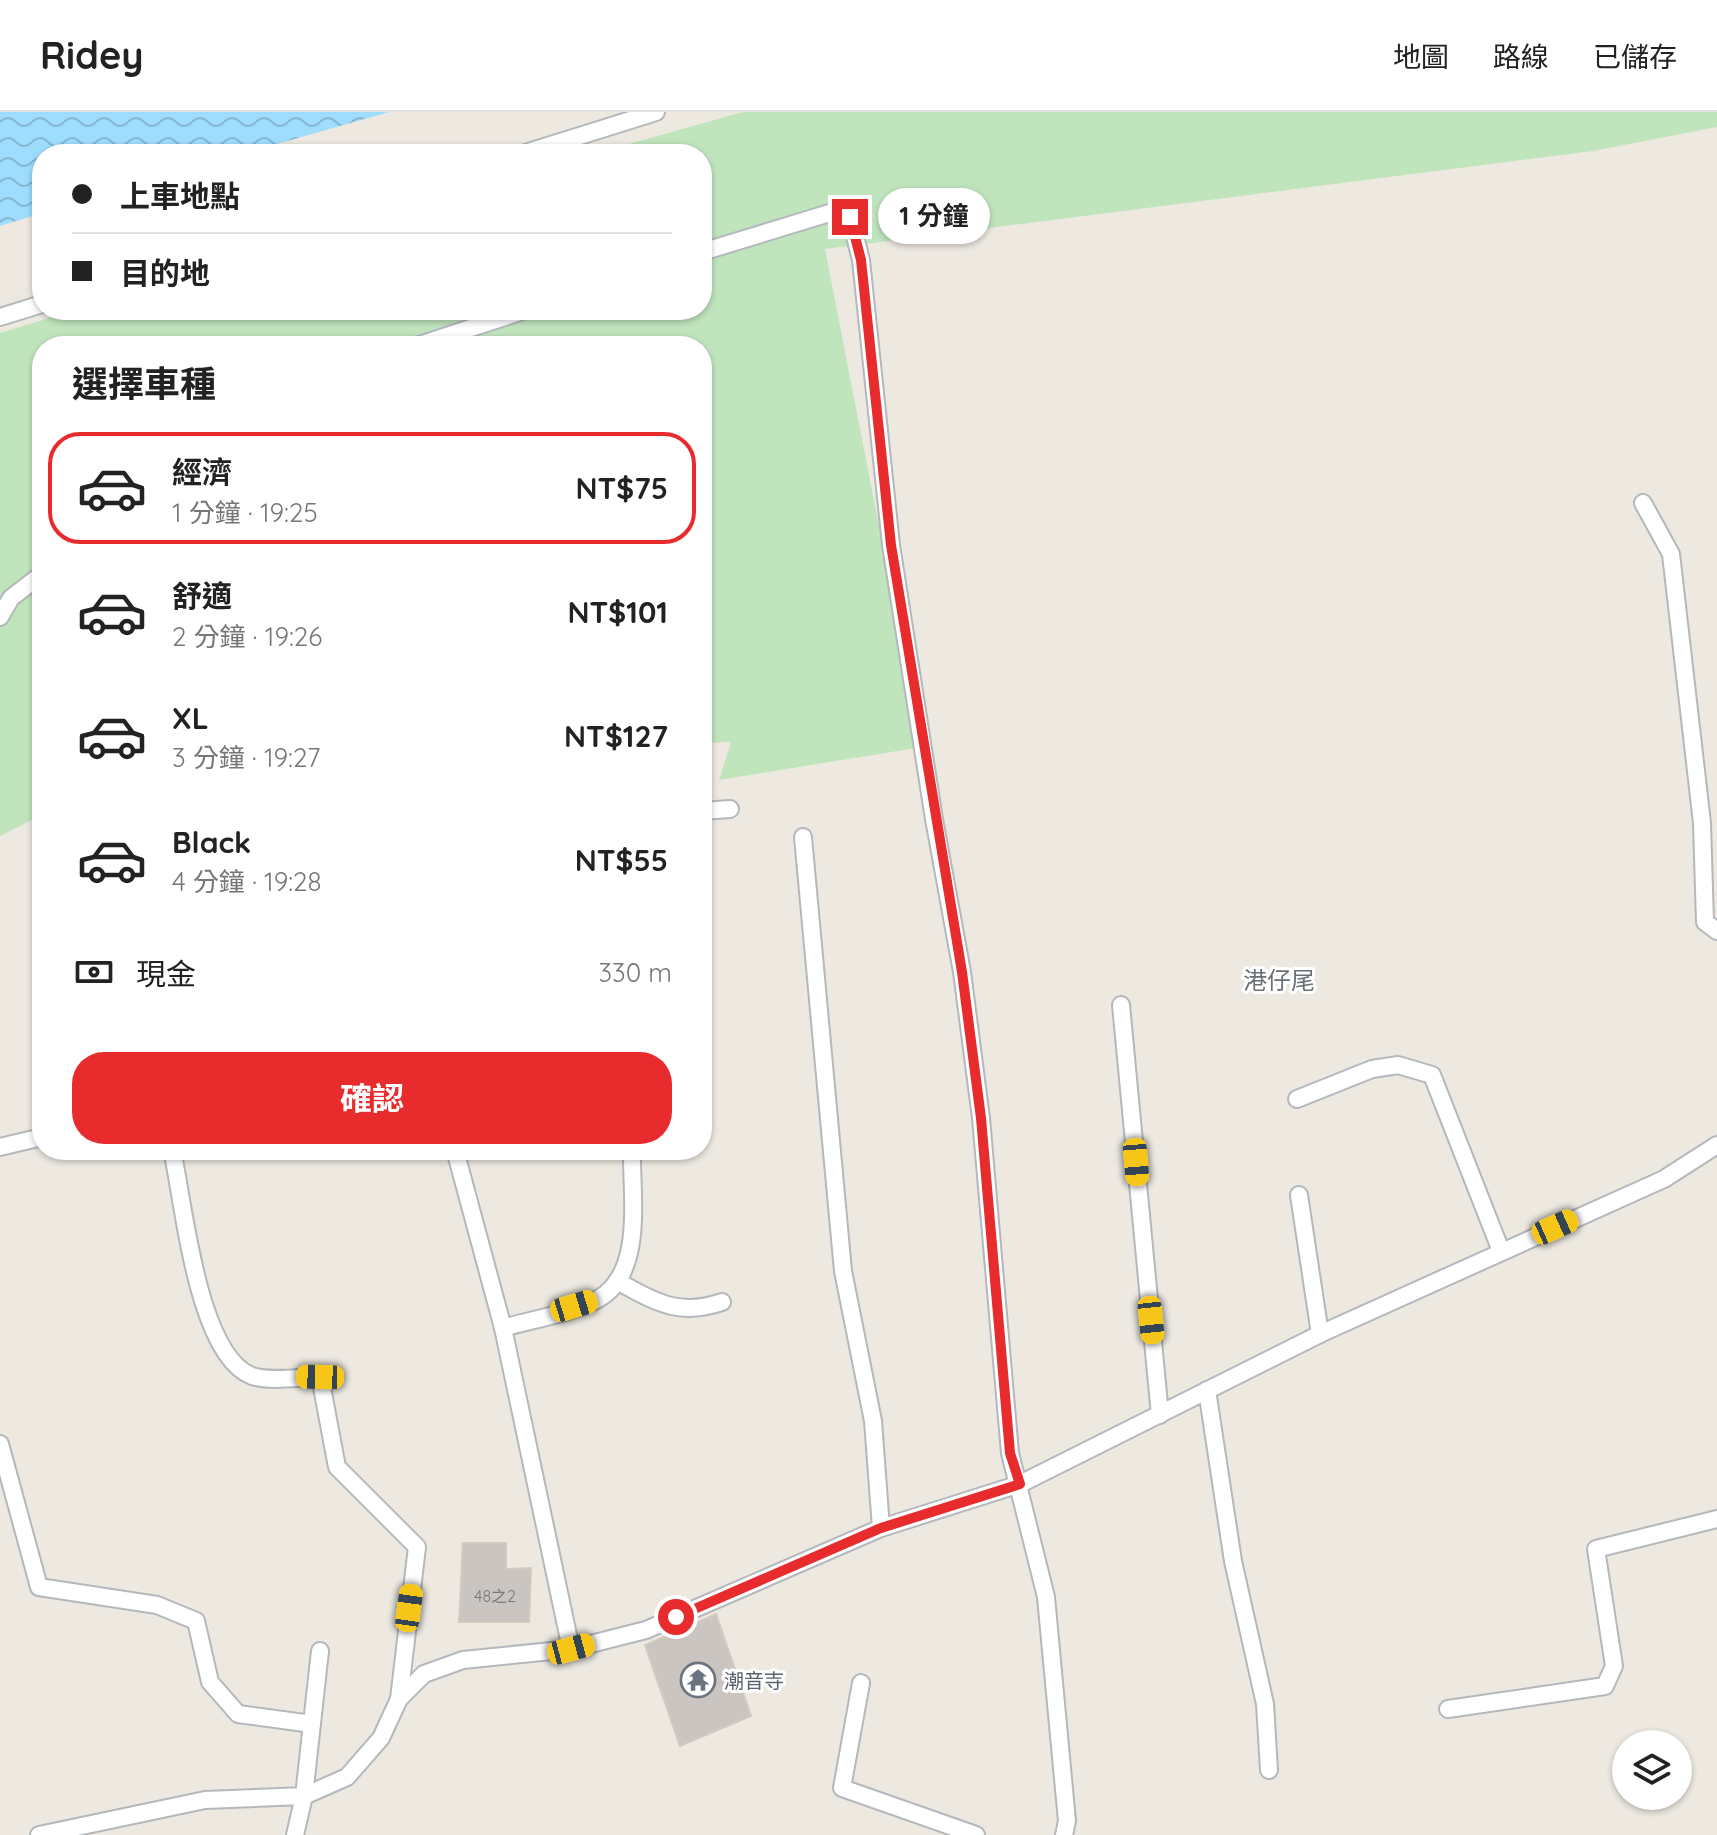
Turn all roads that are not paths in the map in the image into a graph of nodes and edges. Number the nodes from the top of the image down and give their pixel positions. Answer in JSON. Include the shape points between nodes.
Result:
{"nodes":[{"id":1,"x":656,"y":112,"type":"edge"},
{"id":2,"x":554,"y":144,"type":"edge"},
{"id":3,"x":712,"y":249,"type":"edge"},
{"id":4,"x":32,"y":307,"type":"edge"},
{"id":5,"x":0,"y":317,"type":"edge"},
{"id":6,"x":495,"y":320,"type":"edge"},
{"id":7,"x":447,"y":336,"type":"edge"},
{"id":8,"x":1643,"y":503,"type":"dead end"},
{"id":9,"x":32,"y":582,"type":"edge"},
{"id":10,"x":0,"y":617,"type":"edge"},
{"id":11,"x":730,"y":809,"type":"dead end"},
{"id":12,"x":712,"y":810,"type":"edge"},
{"id":13,"x":803,"y":837,"type":"dead end"},
{"id":14,"x":1717,"y":931,"type":"edge"},
{"id":15,"x":1121,"y":1005,"type":"dead end"},
{"id":16,"x":1297,"y":1099,"type":"dead end"},
{"id":17,"x":32,"y":1139,"type":"edge"},
{"id":18,"x":1717,"y":1145,"type":"edge"},
{"id":19,"x":0,"y":1147,"type":"edge"},
{"id":20,"x":174,"y":1160,"type":"edge"},
{"id":21,"x":458,"y":1160,"type":"edge"},
{"id":22,"x":632,"y":1160,"type":"edge"},
{"id":23,"x":1299,"y":1195,"type":"dead end"},
{"id":24,"x":1501,"y":1251,"type":"junction"},
{"id":25,"x":617,"y":1281,"type":"junction"},
{"id":26,"x":722,"y":1302,"type":"dead end"},
{"id":27,"x":503,"y":1328,"type":"junction"},
{"id":28,"x":1320,"y":1334,"type":"junction"},
{"id":29,"x":1207,"y":1390,"type":"junction"},
{"id":30,"x":1160,"y":1415,"type":"junction"},
{"id":31,"x":0,"y":1444,"type":"edge"},
{"id":32,"x":1020,"y":1484,"type":"junction"},
{"id":33,"x":1717,"y":1519,"type":"edge"},
{"id":34,"x":881,"y":1528,"type":"junction"},
{"id":35,"x":571,"y":1649,"type":"junction"},
{"id":36,"x":320,"y":1651,"type":"dead end"},
{"id":37,"x":861,"y":1683,"type":"dead end"},
{"id":38,"x":399,"y":1699,"type":"junction"},
{"id":39,"x":1448,"y":1709,"type":"dead end"},
{"id":40,"x":312,"y":1724,"type":"junction"},
{"id":41,"x":1269,"y":1770,"type":"dead end"},
{"id":42,"x":304,"y":1796,"type":"junction"},
{"id":43,"x":39,"y":1835,"type":"edge"},
{"id":44,"x":295,"y":1835,"type":"edge"},
{"id":45,"x":976,"y":1835,"type":"edge"},
{"id":46,"x":1064,"y":1835,"type":"edge"}],
"edges":[{"from":1,"to":2,"type":"lane"},
{"from":3,"to":32,"type":"lane","via":[[836,211],[850,217],[861,260],[891,545],[981,1118],[1010,1453]]},
{"from":4,"to":5,"type":"lane"},
{"from":6,"to":7,"type":"lane"},
{"from":8,"to":14,"type":"lane","via":[[1671,554],[1702,823],[1705,922]]},
{"from":9,"to":10,"type":"lane","via":[[11,598]]},
{"from":11,"to":12,"type":"lane"},
{"from":13,"to":34,"type":"lane","via":[[843,1271],[873,1421]]},
{"from":15,"to":30,"type":"lane"},
{"from":16,"to":24,"type":"lane","via":[[1372,1069],[1398,1065],[1432,1075]]},
{"from":17,"to":19,"type":"lane"},
{"from":18,"to":24,"type":"lane","via":[[1664,1179]]},
{"from":20,"to":38,"type":"lane","via":[[198,1288],[225,1357],[253,1376],[320,1377],[337,1467],[417,1547]]},
{"from":21,"to":27,"type":"lane"},
{"from":22,"to":25,"type":"lane","via":[[630,1257]]},
{"from":23,"to":28,"type":"lane"},
{"from":24,"to":28,"type":"lane"},
{"from":25,"to":26,"type":"lane","via":[[664,1306],[701,1310]]},
{"from":25,"to":27,"type":"lane","via":[[598,1299]]},
{"from":27,"to":35,"type":"lane"},
{"from":28,"to":29,"type":"lane"},
{"from":29,"to":30,"type":"lane"},
{"from":29,"to":41,"type":"lane","via":[[1233,1561],[1265,1704]]},
{"from":30,"to":32,"type":"lane"},
{"from":31,"to":40,"type":"lane","via":[[39,1587],[157,1605],[196,1621],[210,1682],[238,1714]]},
{"from":32,"to":34,"type":"lane"},
{"from":32,"to":46,"type":"lane","via":[[1046,1597],[1067,1821]]},
{"from":33,"to":39,"type":"lane","via":[[1596,1549],[1614,1666],[1605,1686]]},
{"from":34,"to":35,"type":"lane","via":[[646,1630]]},
{"from":35,"to":38,"type":"lane","via":[[463,1660],[424,1674]]},
{"from":36,"to":40,"type":"lane"},
{"from":37,"to":45,"type":"lane","via":[[842,1788]]},
{"from":38,"to":42,"type":"lane","via":[[381,1738],[347,1777]]},
{"from":40,"to":42,"type":"lane"},
{"from":42,"to":43,"type":"lane","via":[[205,1800]]},
{"from":42,"to":44,"type":"lane"}]}
